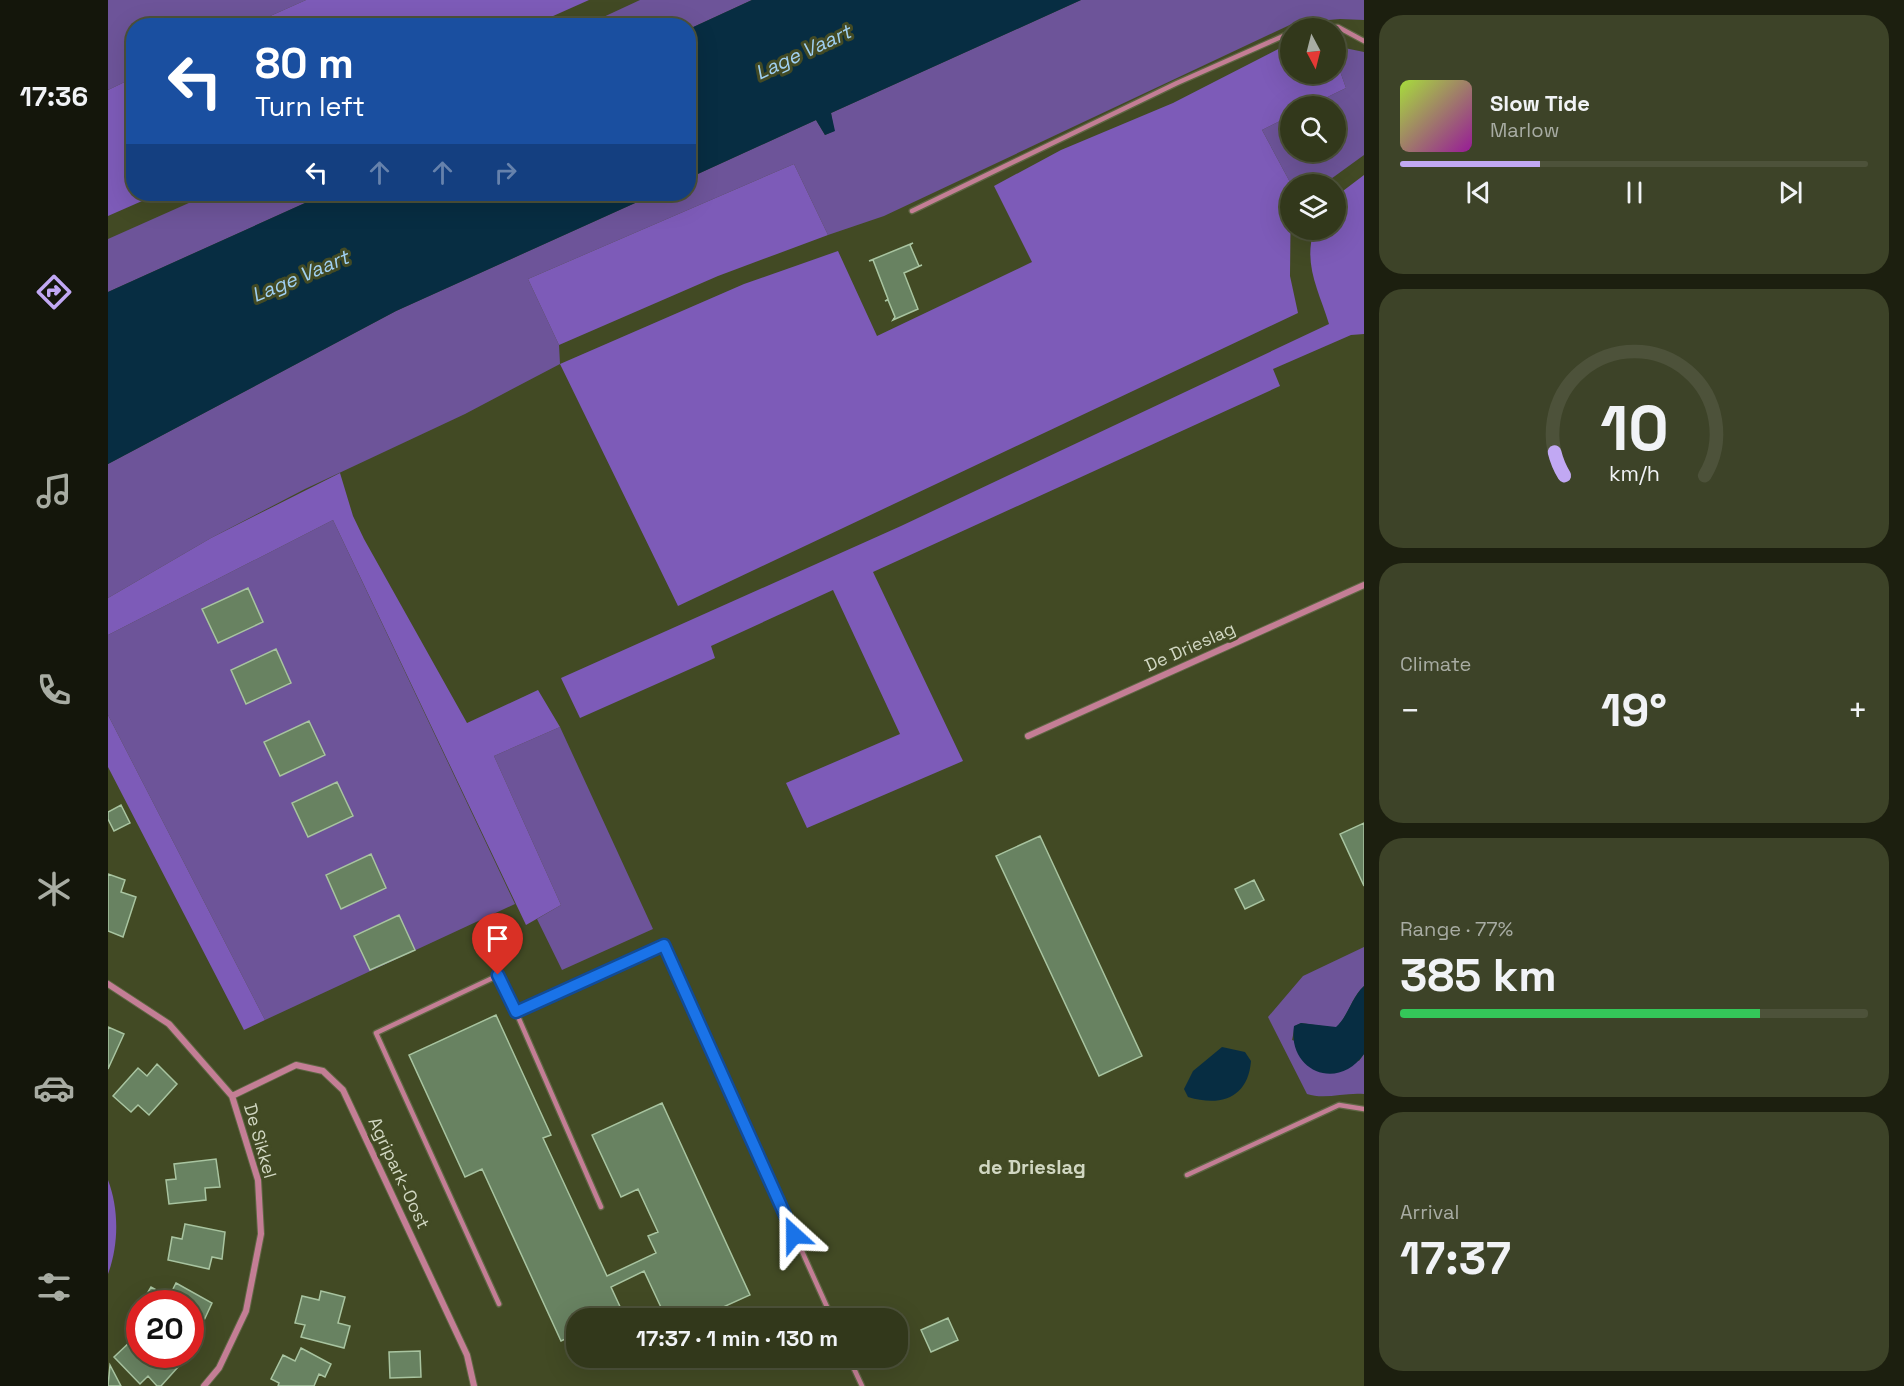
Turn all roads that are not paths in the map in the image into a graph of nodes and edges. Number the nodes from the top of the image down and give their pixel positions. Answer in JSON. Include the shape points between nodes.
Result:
{"nodes":[{"id":1,"x":1346,"y":31,"type":"edge"},
{"id":2,"x":1280,"y":37,"type":"edge"},
{"id":3,"x":1364,"y":41,"type":"edge"},
{"id":4,"x":912,"y":211,"type":"dead end"},
{"id":5,"x":1364,"y":585,"type":"edge"},
{"id":6,"x":1028,"y":736,"type":"dead end"},
{"id":7,"x":108,"y":984,"type":"edge"},
{"id":8,"x":516,"y":1012,"type":"junction"},
{"id":9,"x":232,"y":1096,"type":"junction"},
{"id":10,"x":1364,"y":1108,"type":"edge"},
{"id":11,"x":1187,"y":1175,"type":"dead end"},
{"id":12,"x":601,"y":1207,"type":"dead end"},
{"id":13,"x":499,"y":1304,"type":"dead end"},
{"id":14,"x":827,"y":1308,"type":"edge"},
{"id":15,"x":854,"y":1368,"type":"edge"},
{"id":16,"x":204,"y":1386,"type":"edge"},
{"id":17,"x":474,"y":1386,"type":"edge"},
{"id":18,"x":862,"y":1386,"type":"edge"}],
"edges":[{"from":1,"to":3,"type":"lane"},
{"from":2,"to":4,"type":"lane"},
{"from":5,"to":6,"type":"street","name":"De Drieslag"},
{"from":7,"to":9,"type":"street","name":"De Sikkel","via":[[169,1024]]},
{"from":8,"to":12,"type":"lane"},
{"from":8,"to":13,"type":"lane","via":[[498,975],[376,1033]]},
{"from":8,"to":14,"type":"lane","via":[[664,945]]},
{"from":9,"to":16,"type":"street","name":"De Sikkel","via":[[258,1180],[261,1234],[246,1311],[219,1368]]},
{"from":9,"to":17,"type":"street","name":"Agripark-Oost","via":[[296,1065],[323,1071],[343,1090],[467,1355]]},
{"from":10,"to":11,"type":"lane","via":[[1339,1105]]},
{"from":15,"to":18,"type":"lane"}]}
